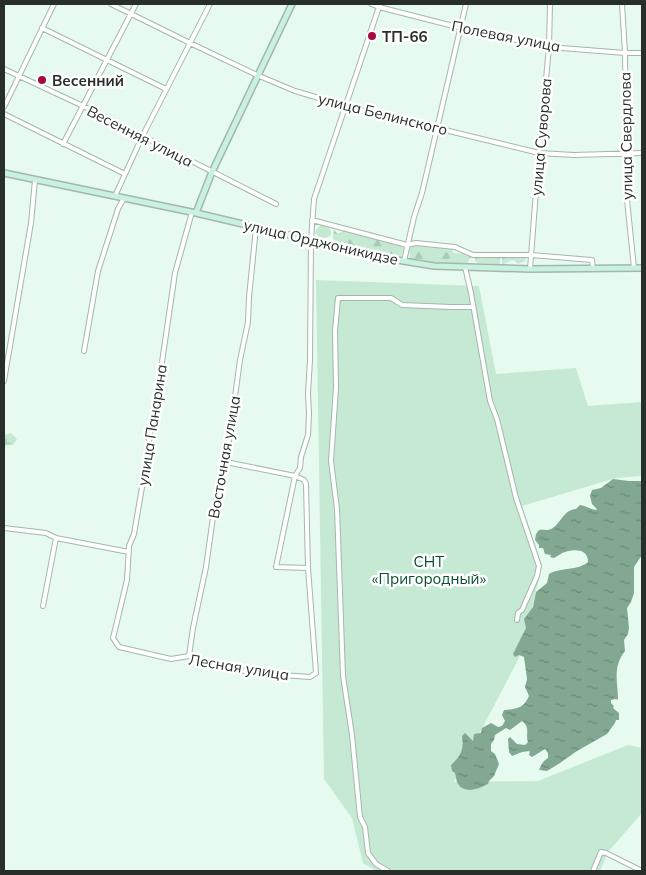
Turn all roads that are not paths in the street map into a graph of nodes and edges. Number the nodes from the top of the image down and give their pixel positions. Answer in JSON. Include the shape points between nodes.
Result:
{"nodes":[{"id":1,"x":54,"y":4,"type":"edge"},
{"id":2,"x":111,"y":4,"type":"edge"},
{"id":3,"x":136,"y":4,"type":"edge"},
{"id":4,"x":210,"y":4,"type":"edge"},
{"id":5,"x":292,"y":4,"type":"edge"},
{"id":6,"x":371,"y":4,"type":"edge"},
{"id":7,"x":466,"y":4,"type":"edge"},
{"id":8,"x":550,"y":4,"type":"edge"},
{"id":9,"x":622,"y":4,"type":"edge"},
{"id":10,"x":379,"y":5,"type":"edge"},
{"id":11,"x":131,"y":14,"type":"junction"},
{"id":12,"x":42,"y":28,"type":"junction"},
{"id":13,"x":461,"y":28,"type":"junction"},
{"id":14,"x":190,"y":43,"type":"junction"},
{"id":15,"x":549,"y":47,"type":"junction"},
{"id":16,"x":625,"y":53,"type":"junction"},
{"id":17,"x":642,"y":53,"type":"edge"},
{"id":18,"x":107,"y":60,"type":"junction"},
{"id":19,"x":4,"y":69,"type":"edge"},
{"id":20,"x":257,"y":75,"type":"junction"},
{"id":21,"x":19,"y":76,"type":"junction"},
{"id":22,"x":166,"y":89,"type":"junction"},
{"id":23,"x":82,"y":106,"type":"junction"},
{"id":24,"x":345,"y":106,"type":"junction"},
{"id":25,"x":4,"y":107,"type":"edge"},
{"id":26,"x":4,"y":114,"type":"edge"},
{"id":27,"x":437,"y":128,"type":"junction"},
{"id":28,"x":142,"y":137,"type":"junction"},
{"id":29,"x":63,"y":144,"type":"junction"},
{"id":30,"x":539,"y":153,"type":"junction"},
{"id":31,"x":626,"y":153,"type":"junction"},
{"id":32,"x":642,"y":153,"type":"edge"},
{"id":33,"x":212,"y":172,"type":"junction"},
{"id":34,"x":4,"y":173,"type":"edge"},
{"id":35,"x":125,"y":174,"type":"junction"},
{"id":36,"x":35,"y":180,"type":"junction"},
{"id":37,"x":115,"y":196,"type":"junction"},
{"id":38,"x":124,"y":198,"type":"junction"},
{"id":39,"x":276,"y":204,"type":"dead end"},
{"id":40,"x":194,"y":213,"type":"junction"},
{"id":41,"x":312,"y":220,"type":"junction"},
{"id":42,"x":256,"y":228,"type":"junction"},
{"id":43,"x":311,"y":240,"type":"junction"},
{"id":44,"x":407,"y":245,"type":"junction"},
{"id":45,"x":531,"y":255,"type":"junction"},
{"id":46,"x":404,"y":261,"type":"junction"},
{"id":47,"x":466,"y":267,"type":"junction"},
{"id":48,"x":634,"y":268,"type":"junction"},
{"id":49,"x":642,"y":268,"type":"edge"},
{"id":50,"x":530,"y":269,"type":"junction"},
{"id":51,"x":593,"y":269,"type":"junction"},
{"id":52,"x":473,"y":307,"type":"junction"},
{"id":53,"x":84,"y":351,"type":"dead end"},
{"id":54,"x":4,"y":381,"type":"edge"},
{"id":55,"x":226,"y":462,"type":"junction"},
{"id":56,"x":295,"y":476,"type":"junction"},
{"id":57,"x":4,"y":528,"type":"edge"},
{"id":58,"x":56,"y":538,"type":"junction"},
{"id":59,"x":128,"y":552,"type":"junction"},
{"id":60,"x":308,"y":568,"type":"junction"},
{"id":61,"x":42,"y":606,"type":"dead end"},
{"id":62,"x":517,"y":620,"type":"dead end"},
{"id":63,"x":113,"y":638,"type":"joint"},
{"id":64,"x":190,"y":656,"type":"junction"},
{"id":65,"x":388,"y":871,"type":"edge"},
{"id":66,"x":592,"y":871,"type":"edge"},
{"id":67,"x":642,"y":871,"type":"edge"}],
"edges":[{"from":1,"to":12,"type":"street"},
{"from":2,"to":11,"type":"street","name":"улица Белинского"},
{"from":3,"to":11,"type":"street"},
{"from":4,"to":14,"type":"street"},
{"from":5,"to":20,"type":"main road","name":"улица Панарина"},
{"from":6,"to":10,"type":"street","name":"Полевая улица"},
{"from":7,"to":13,"type":"street"},
{"from":8,"to":15,"type":"street","name":"улица Суворова"},
{"from":9,"to":16,"type":"street","name":"улица Свердлова"},
{"from":10,"to":13,"type":"street","name":"Полевая улица"},
{"from":10,"to":24,"type":"street"},
{"from":11,"to":14,"type":"street","name":"улица Белинского"},
{"from":11,"to":18,"type":"street"},
{"from":12,"to":18,"type":"street"},
{"from":12,"to":21,"type":"street"},
{"from":13,"to":15,"type":"street","name":"Полевая улица"},
{"from":13,"to":27,"type":"street"},
{"from":14,"to":20,"type":"street","name":"улица Белинского"},
{"from":14,"to":22,"type":"street"},
{"from":15,"to":16,"type":"street","name":"Полевая улица"},
{"from":15,"to":30,"type":"street","name":"улица Суворова"},
{"from":16,"to":17,"type":"street","name":"Полевая улица"},
{"from":16,"to":31,"type":"street","name":"улица Свердлова"},
{"from":18,"to":22,"type":"street"},
{"from":18,"to":23,"type":"street"},
{"from":19,"to":21,"type":"street","name":"Весенняя улица"},
{"from":20,"to":24,"type":"street","name":"улица Белинского"},
{"from":20,"to":33,"type":"main road","name":"улица Панарина"},
{"from":21,"to":23,"type":"street","name":"Весенняя улица"},
{"from":21,"to":25,"type":"street"},
{"from":22,"to":28,"type":"street"},
{"from":23,"to":28,"type":"street","name":"Весенняя улица"},
{"from":23,"to":29,"type":"street"},
{"from":24,"to":27,"type":"street","name":"улица Белинского"},
{"from":24,"to":41,"type":"street","via":[[314,199]]},
{"from":26,"to":29,"type":"street"},
{"from":27,"to":30,"type":"street","name":"улица Белинского"},
{"from":27,"to":44,"type":"street"},
{"from":28,"to":33,"type":"street","name":"Весенняя улица"},
{"from":28,"to":35,"type":"street"},
{"from":29,"to":35,"type":"street"},
{"from":30,"to":31,"type":"street","name":"улица Белинского"},
{"from":30,"to":45,"type":"street","name":"улица Суворова"},
{"from":31,"to":32,"type":"street","name":"улица Белинского"},
{"from":31,"to":48,"type":"street","name":"улица Свердлова"},
{"from":33,"to":39,"type":"street","name":"Весенняя улица"},
{"from":33,"to":40,"type":"main road","name":"улица Панарина"},
{"from":34,"to":36,"type":"main road","name":"улица Орджоникидзе"},
{"from":35,"to":37,"type":"street"},
{"from":36,"to":37,"type":"main road","name":"улица Орджоникидзе"},
{"from":36,"to":54,"type":"street","via":[[31,223]]},
{"from":37,"to":38,"type":"main road","name":"улица Орджоникидзе"},
{"from":38,"to":40,"type":"main road","name":"улица Орджоникидзе"},
{"from":38,"to":53,"type":"street","via":[[98,272]]},
{"from":40,"to":42,"type":"main road","name":"улица Орджоникидзе"},
{"from":40,"to":59,"type":"street","name":"улица Панарина","via":[[175,273],[147,458]]},
{"from":41,"to":43,"type":"street"},
{"from":41,"to":44,"type":"street"},
{"from":42,"to":43,"type":"main road","name":"улица Орджоникидзе"},
{"from":42,"to":55,"type":"street","name":"Восточная улица","via":[[248,322]]},
{"from":43,"to":46,"type":"main road","name":"улица Орджоникидзе"},
{"from":43,"to":56,"type":"street","via":[[308,435]]},
{"from":44,"to":45,"type":"street","via":[[455,247],[473,255]]},
{"from":44,"to":46,"type":"street"},
{"from":45,"to":50,"type":"street","name":"улица Суворова"},
{"from":45,"to":51,"type":"street","via":[[592,260]]},
{"from":46,"to":47,"type":"main road","name":"улица Орджоникидзе"},
{"from":47,"to":50,"type":"main road","name":"улица Орджоникидзе"},
{"from":47,"to":52,"type":"street"},
{"from":48,"to":49,"type":"main road","name":"улица Орджоникидзе"},
{"from":48,"to":51,"type":"main road","name":"улица Орджоникидзе"},
{"from":50,"to":51,"type":"main road","name":"улица Орджоникидзе"},
{"from":52,"to":62,"type":"street","via":[[490,401],[516,498],[539,566]]},
{"from":52,"to":65,"type":"street","via":[[402,305],[391,298],[338,298],[331,460],[337,510],[343,676],[360,817],[366,828],[368,853],[376,864]]},
{"from":55,"to":56,"type":"street"},
{"from":55,"to":64,"type":"street","name":"Восточная улица","via":[[215,503]]},
{"from":56,"to":60,"type":"street","via":[[306,484]]},
{"from":56,"to":60,"type":"street","via":[[276,567]]},
{"from":57,"to":58,"type":"street","via":[[46,533]]},
{"from":58,"to":59,"type":"street"},
{"from":58,"to":61,"type":"street"},
{"from":59,"to":63,"type":"street","name":"улица Панарина","via":[[127,580]]},
{"from":60,"to":64,"type":"street","name":"Лесная улица","via":[[316,673],[310,677],[255,673],[205,663]]},
{"from":63,"to":64,"type":"street","name":"Лесная улица","via":[[119,647],[171,659]]},
{"from":66,"to":67,"type":"street","via":[[601,852]]}]}
